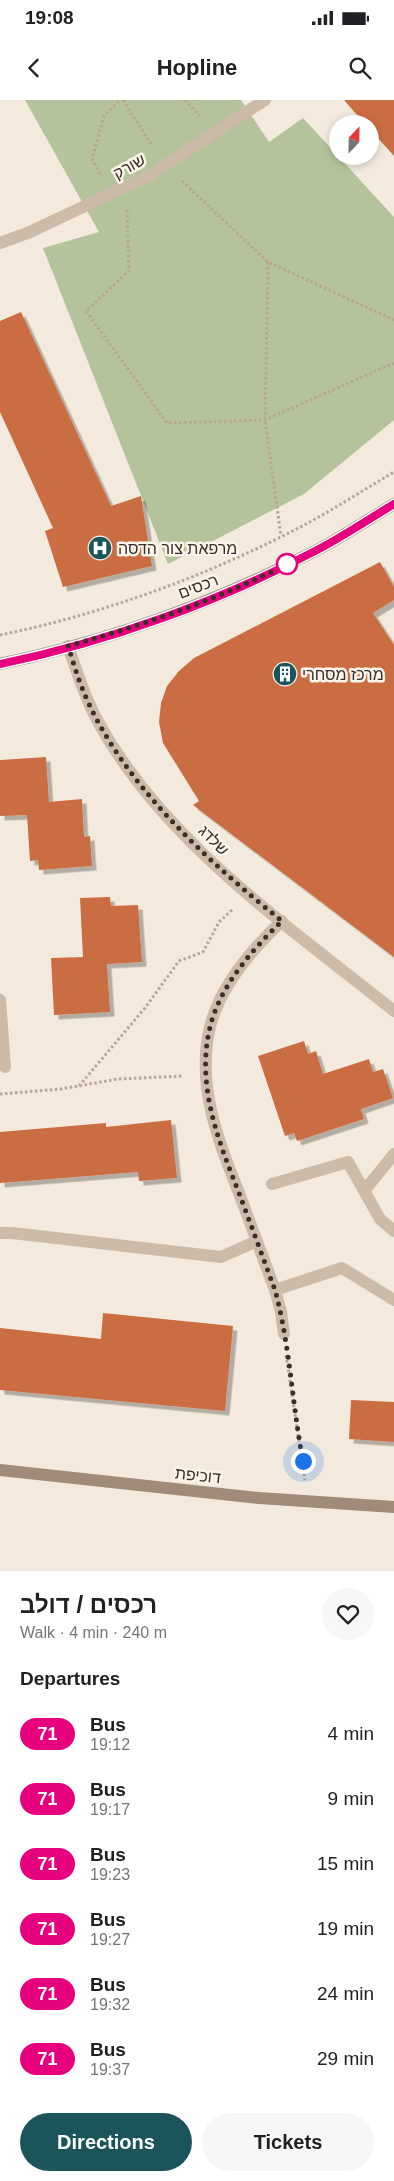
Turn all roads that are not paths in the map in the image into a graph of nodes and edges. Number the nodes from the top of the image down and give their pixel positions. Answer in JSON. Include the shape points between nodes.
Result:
{"nodes":[{"id":1,"x":265,"y":100,"type":"edge"},
{"id":2,"x":0,"y":243,"type":"edge"},
{"id":3,"x":394,"y":504,"type":"edge"},
{"id":4,"x":68,"y":646,"type":"junction"},
{"id":5,"x":0,"y":664,"type":"edge"},
{"id":6,"x":282,"y":921,"type":"junction"},
{"id":7,"x":0,"y":1000,"type":"edge"},
{"id":8,"x":394,"y":1011,"type":"edge"},
{"id":9,"x":6,"y":1067,"type":"dead end"},
{"id":10,"x":394,"y":1154,"type":"edge"},
{"id":11,"x":272,"y":1184,"type":"dead end"},
{"id":12,"x":364,"y":1191,"type":"junction"},
{"id":13,"x":394,"y":1230,"type":"edge"},
{"id":14,"x":0,"y":1234,"type":"edge"},
{"id":15,"x":257,"y":1242,"type":"junction"},
{"id":16,"x":275,"y":1290,"type":"junction"},
{"id":17,"x":394,"y":1300,"type":"edge"},
{"id":18,"x":284,"y":1334,"type":"road end"},
{"id":19,"x":0,"y":1470,"type":"edge"},
{"id":20,"x":394,"y":1507,"type":"edge"}],
"edges":[{"from":1,"to":2,"type":"street","name":"שורק","via":[[164,165],[112,194]]},
{"from":3,"to":4,"type":"street","name":"רכסים","via":[[319,549],[219,596],[117,633]]},
{"from":4,"to":5,"type":"street","name":"רכסים"},
{"from":4,"to":6,"type":"street","name":"שלדג","via":[[95,715],[127,765],[175,824],[248,894]]},
{"from":6,"to":8,"type":"street","name":"שלדג"},
{"from":6,"to":15,"type":"street","via":[[244,963],[218,1005],[206,1049],[209,1106],[218,1141]]},
{"from":7,"to":9,"type":"street"},
{"from":10,"to":12,"type":"street"},
{"from":11,"to":12,"type":"street","via":[[348,1162]]},
{"from":12,"to":13,"type":"street","via":[[380,1219]]},
{"from":14,"to":15,"type":"street","via":[[12,1232],[221,1257]]},
{"from":15,"to":16,"type":"street"},
{"from":16,"to":17,"type":"street","via":[[342,1268]]},
{"from":16,"to":18,"type":"street"},
{"from":19,"to":20,"type":"street","name":"דוכיפת","via":[[259,1498]]}]}
